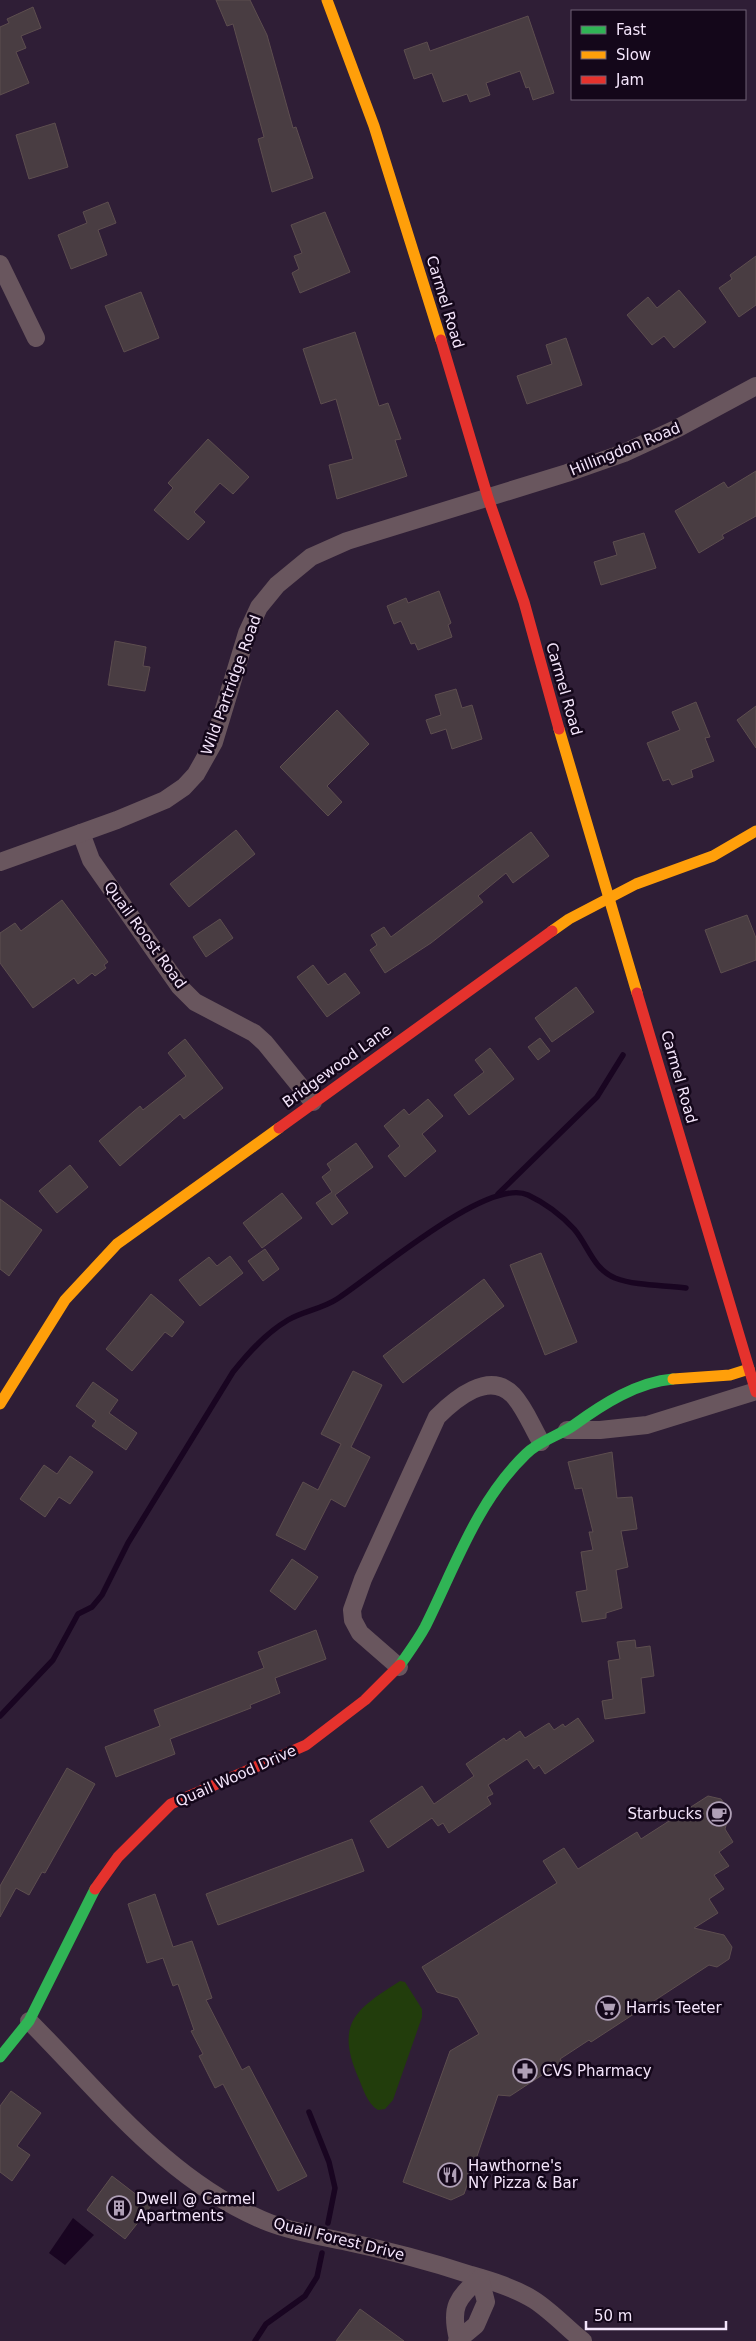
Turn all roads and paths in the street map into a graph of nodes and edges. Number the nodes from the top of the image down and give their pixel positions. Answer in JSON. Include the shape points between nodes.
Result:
{"nodes":[{"id":1,"x":327,"y":0,"type":"edge"},
{"id":2,"x":0,"y":264,"type":"edge"},
{"id":3,"x":36,"y":338,"type":"dead end"},
{"id":4,"x":756,"y":386,"type":"edge"},
{"id":5,"x":488,"y":498,"type":"junction"},
{"id":6,"x":756,"y":831,"type":"edge"},
{"id":7,"x":81,"y":833,"type":"junction"},
{"id":8,"x":0,"y":862,"type":"edge"},
{"id":9,"x":610,"y":896,"type":"junction"},
{"id":10,"x":313,"y":1102,"type":"junction"},
{"id":11,"x":749,"y":1369,"type":"junction"},
{"id":12,"x":756,"y":1391,"type":"edge"},
{"id":13,"x":0,"y":1404,"type":"edge"},
{"id":14,"x":567,"y":1430,"type":"junction"},
{"id":15,"x":541,"y":1442,"type":"junction"},
{"id":16,"x":399,"y":1667,"type":"junction"},
{"id":17,"x":29,"y":2021,"type":"junction"},
{"id":18,"x":0,"y":2057,"type":"edge"},
{"id":19,"x":480,"y":2278,"type":"junction"},
{"id":20,"x":457,"y":2340,"type":"edge"},
{"id":21,"x":583,"y":2341,"type":"edge"}],
"edges":[{"from":1,"to":5,"type":"street","name":"Carmel Road","via":[[399,201]]},
{"from":2,"to":3,"type":"street"},
{"from":4,"to":5,"type":"street","name":"Hillingdon Road","via":[[624,453]]},
{"from":5,"to":7,"type":"street","name":"Wild Partridge Road","via":[[337,544],[295,568],[259,608],[246,633],[214,742],[196,774],[165,800]]},
{"from":5,"to":9,"type":"street","name":"Carmel Road","via":[[524,602]]},
{"from":6,"to":9,"type":"street","name":"Bridgewood Lane","via":[[713,856]]},
{"from":7,"to":8,"type":"street","name":"Wild Partridge Road"},
{"from":7,"to":10,"type":"street","name":"Quail Roost Road","via":[[91,860],[180,987],[195,1002],[259,1038]]},
{"from":9,"to":10,"type":"street","name":"Bridgewood Lane","via":[[569,918]]},
{"from":9,"to":11,"type":"street","name":"Carmel Road"},
{"from":10,"to":13,"type":"street","name":"Bridgewood Lane","via":[[118,1244],[65,1300]]},
{"from":11,"to":12,"type":"street","name":"Carmel Road"},
{"from":11,"to":14,"type":"street","name":"Quail Wood Drive","via":[[730,1375],[645,1385],[601,1405]]},
{"from":12,"to":14,"type":"street","name":"Quail Wood Drive","via":[[647,1425]]},
{"from":14,"to":15,"type":"street","name":"Quail Wood Drive"},
{"from":15,"to":16,"type":"street","name":"Quail Wood Drive","via":[[501,1480],[478,1516],[424,1629]]},
{"from":15,"to":16,"type":"street","via":[[512,1394],[501,1388],[477,1387],[437,1416],[352,1610],[360,1634]]},
{"from":16,"to":17,"type":"street","name":"Quail Wood Drive","via":[[365,1700],[306,1746],[171,1804],[144,1829],[91,1896]]},
{"from":17,"to":18,"type":"street","name":"Quail Wood Drive"},
{"from":17,"to":19,"type":"street","name":"Quail Forest Drive","via":[[154,2150],[230,2204],[270,2223],[313,2236],[435,2263]]},
{"from":19,"to":20,"type":"street","via":[[461,2294],[454,2320]]},
{"from":19,"to":20,"type":"street","via":[[486,2302],[476,2325]]},
{"from":19,"to":21,"type":"street","name":"Quail Forest Drive","via":[[534,2300]]}]}
